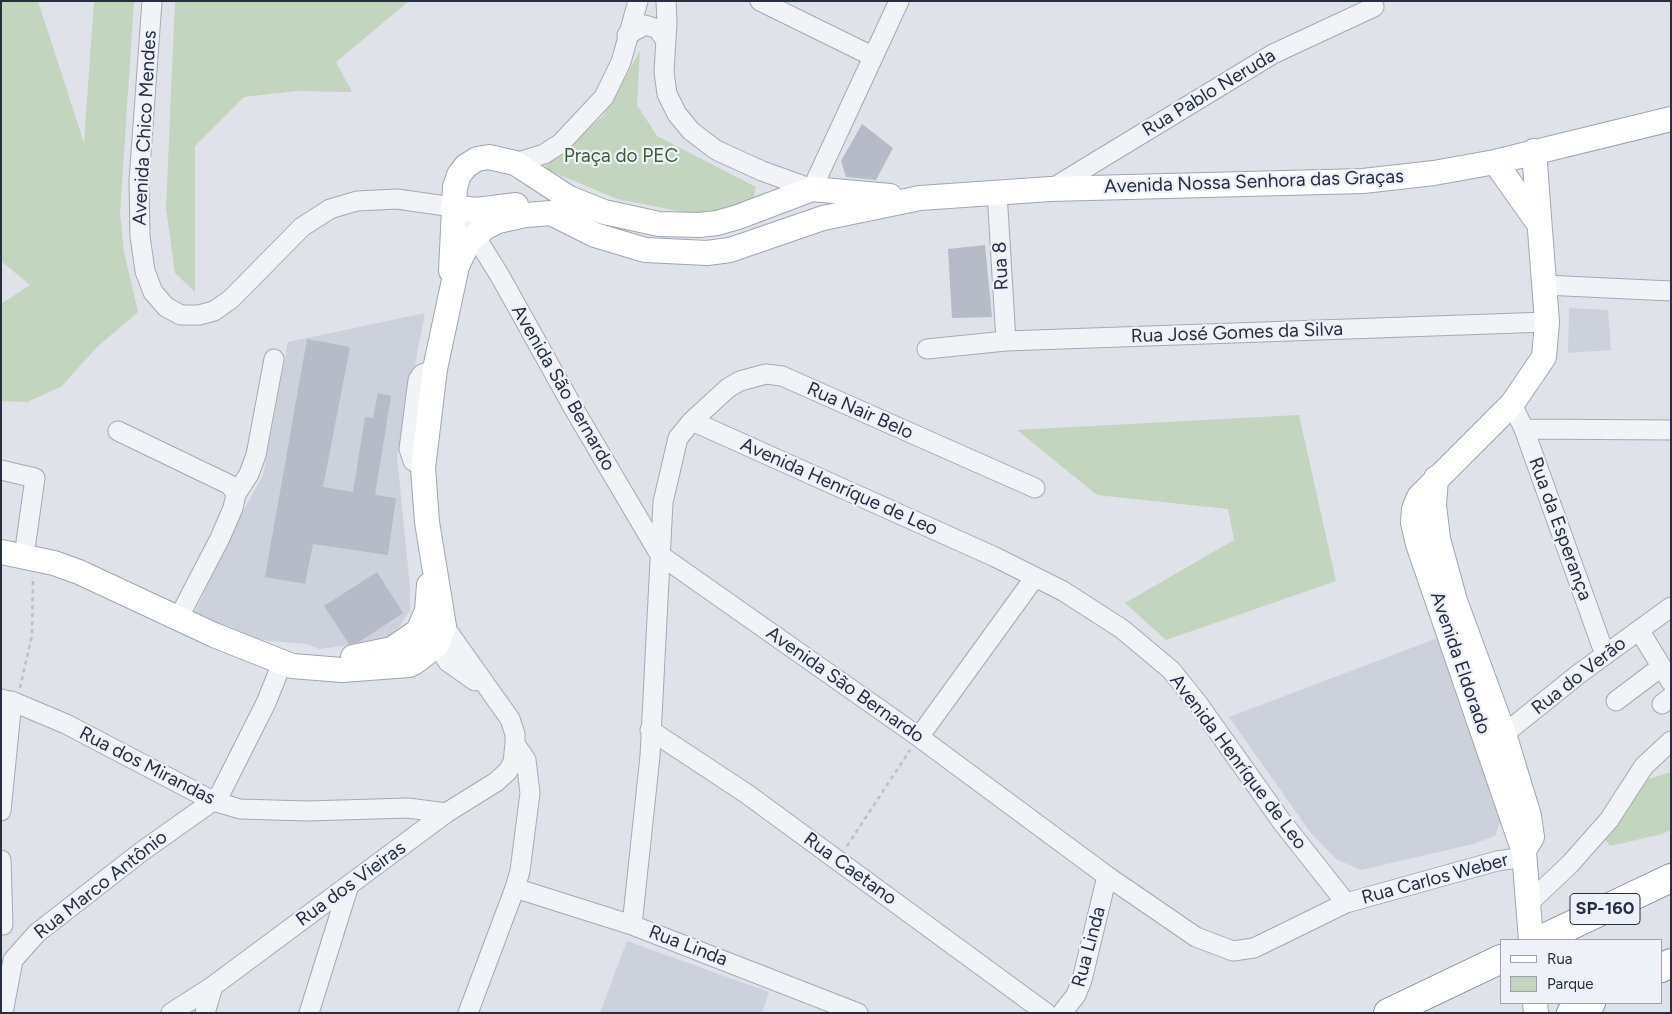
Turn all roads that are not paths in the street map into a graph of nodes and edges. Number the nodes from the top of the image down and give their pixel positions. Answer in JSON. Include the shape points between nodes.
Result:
{"nodes":[{"id":1,"x":152,"y":1,"type":"edge"},
{"id":2,"x":638,"y":1,"type":"edge"},
{"id":3,"x":666,"y":1,"type":"edge"},
{"id":4,"x":760,"y":1,"type":"edge"},
{"id":5,"x":899,"y":1,"type":"edge"},
{"id":6,"x":1374,"y":7,"type":"dead end"},
{"id":7,"x":628,"y":35,"type":"junction"},
{"id":8,"x":664,"y":38,"type":"junction"},
{"id":9,"x":872,"y":56,"type":"junction"},
{"id":10,"x":1671,"y":119,"type":"edge"},
{"id":11,"x":1534,"y":151,"type":"junction"},
{"id":12,"x":1495,"y":162,"type":"junction"},
{"id":13,"x":515,"y":163,"type":"junction"},
{"id":14,"x":812,"y":188,"type":"junction"},
{"id":15,"x":1050,"y":189,"type":"junction"},
{"id":16,"x":997,"y":192,"type":"junction"},
{"id":17,"x":920,"y":198,"type":"junction"},
{"id":18,"x":453,"y":207,"type":"junction"},
{"id":19,"x":551,"y":213,"type":"junction"},
{"id":20,"x":1539,"y":224,"type":"junction"},
{"id":21,"x":475,"y":236,"type":"junction"},
{"id":22,"x":742,"y":246,"type":"junction"},
{"id":23,"x":1544,"y":285,"type":"junction"},
{"id":24,"x":1671,"y":291,"type":"edge"},
{"id":25,"x":450,"y":296,"type":"junction"},
{"id":26,"x":1547,"y":322,"type":"junction"},
{"id":27,"x":1006,"y":341,"type":"junction"},
{"id":28,"x":928,"y":349,"type":"dead end"},
{"id":29,"x":274,"y":359,"type":"dead end"},
{"id":30,"x":1512,"y":404,"type":"junction"},
{"id":31,"x":692,"y":421,"type":"junction"},
{"id":32,"x":1524,"y":428,"type":"junction"},
{"id":33,"x":1671,"y":430,"type":"edge"},
{"id":34,"x":118,"y":431,"type":"dead end"},
{"id":35,"x":1,"y":470,"type":"edge"},
{"id":36,"x":1035,"y":488,"type":"dead end"},
{"id":37,"x":236,"y":494,"type":"junction"},
{"id":38,"x":1,"y":552,"type":"edge"},
{"id":39,"x":660,"y":555,"type":"junction"},
{"id":40,"x":29,"y":557,"type":"junction"},
{"id":41,"x":1035,"y":577,"type":"junction"},
{"id":42,"x":1671,"y":606,"type":"edge"},
{"id":43,"x":178,"y":619,"type":"junction"},
{"id":44,"x":431,"y":630,"type":"junction"},
{"id":45,"x":1639,"y":630,"type":"junction"},
{"id":46,"x":1605,"y":655,"type":"junction"},
{"id":47,"x":282,"y":663,"type":"junction"},
{"id":48,"x":1666,"y":674,"type":"edge"},
{"id":49,"x":10,"y":701,"type":"edge"},
{"id":50,"x":1616,"y":701,"type":"dead end"},
{"id":51,"x":650,"y":730,"type":"junction"},
{"id":52,"x":919,"y":737,"type":"junction"},
{"id":53,"x":1495,"y":738,"type":"junction"},
{"id":54,"x":1671,"y":741,"type":"edge"},
{"id":55,"x":515,"y":744,"type":"junction"},
{"id":56,"x":213,"y":801,"type":"junction"},
{"id":57,"x":1,"y":811,"type":"edge"},
{"id":58,"x":446,"y":813,"type":"junction"},
{"id":59,"x":1524,"y":854,"type":"junction"},
{"id":60,"x":1,"y":860,"type":"edge"},
{"id":61,"x":1107,"y":876,"type":"junction"},
{"id":62,"x":1671,"y":878,"type":"edge"},
{"id":63,"x":349,"y":886,"type":"junction"},
{"id":64,"x":516,"y":888,"type":"junction"},
{"id":65,"x":1530,"y":902,"type":"junction"},
{"id":66,"x":2,"y":903,"type":"edge"},
{"id":67,"x":1346,"y":903,"type":"junction"},
{"id":68,"x":4,"y":925,"type":"dead end"},
{"id":69,"x":632,"y":925,"type":"junction"},
{"id":70,"x":1531,"y":939,"type":"edge"},
{"id":71,"x":1542,"y":939,"type":"edge"},
{"id":72,"x":1500,"y":959,"type":"edge"},
{"id":73,"x":7,"y":960,"type":"edge"},
{"id":74,"x":213,"y":986,"type":"junction"},
{"id":75,"x":4,"y":992,"type":"edge"},
{"id":76,"x":1589,"y":1004,"type":"edge"},
{"id":77,"x":3,"y":1013,"type":"edge"},
{"id":78,"x":171,"y":1013,"type":"edge"},
{"id":79,"x":205,"y":1013,"type":"edge"},
{"id":80,"x":309,"y":1013,"type":"edge"},
{"id":81,"x":468,"y":1013,"type":"edge"},
{"id":82,"x":858,"y":1013,"type":"edge"},
{"id":83,"x":1046,"y":1013,"type":"edge"},
{"id":84,"x":1062,"y":1013,"type":"edge"},
{"id":85,"x":1388,"y":1013,"type":"edge"},
{"id":86,"x":1571,"y":1013,"type":"edge"}],
"edges":[{"from":1,"to":18,"type":"street","name":"Avenida Chico Mendes","via":[[139,181],[140,236],[145,271],[153,292],[166,307],[180,315],[214,311],[231,299],[302,227],[330,209],[356,201],[397,199]]},
{"from":2,"to":7,"type":"street"},
{"from":3,"to":8,"type":"street"},
{"from":4,"to":9,"type":"street"},
{"from":5,"to":9,"type":"street"},
{"from":6,"to":15,"type":"street","name":"Rua Pablo Neruda","via":[[1273,54]]},
{"from":7,"to":8,"type":"street","via":[[645,25],[658,29]]},
{"from":7,"to":13,"type":"street","via":[[614,80],[590,114],[544,154]]},
{"from":8,"to":14,"type":"street","via":[[667,94],[677,114],[691,130],[716,150],[762,171]]},
{"from":9,"to":14,"type":"street"},
{"from":10,"to":11,"type":"main road","name":"Avenida Nossa Senhora das Graças"},
{"from":11,"to":12,"type":"main road","name":"Avenida Nossa Senhora das Graças"},
{"from":11,"to":20,"type":"main road","name":"Avenida Eldorado"},
{"from":12,"to":15,"type":"main road","name":"Avenida Nossa Senhora das Graças","via":[[1363,181]]},
{"from":12,"to":20,"type":"main road"},
{"from":13,"to":14,"type":"main road","name":"Avenida Nossa Senhora das Graças","via":[[569,198],[604,212],[659,224],[699,226],[717,223]]},
{"from":13,"to":18,"type":"main road","name":"Avenida Nossa Senhora das Graças","via":[[489,157],[477,159],[466,166],[455,187]]},
{"from":14,"to":17,"type":"main road","name":"Avenida Nossa Senhora das Graças"},
{"from":14,"to":22,"type":"main road","via":[[806,200],[791,215]]},
{"from":15,"to":16,"type":"main road","name":"Avenida Nossa Senhora das Graças"},
{"from":16,"to":17,"type":"main road","name":"Avenida Nossa Senhora das Graças"},
{"from":16,"to":27,"type":"street","name":"Rua 8"},
{"from":17,"to":22,"type":"main road","name":"Avenida Nossa Senhora das Graças","via":[[823,218]]},
{"from":18,"to":19,"type":"main road","via":[[476,210],[527,203]]},
{"from":18,"to":21,"type":"street","name":"Avenida São Bernardo"},
{"from":18,"to":25,"type":"main road","name":"Avenida Nossa Senhora das Graças"},
{"from":19,"to":21,"type":"main road","name":"Avenida Nossa Senhora das Graças","via":[[508,218],[486,227]]},
{"from":19,"to":22,"type":"main road","name":"Avenida Nossa Senhora das Graças","via":[[595,235],[645,250],[707,252]]},
{"from":20,"to":23,"type":"main road","name":"Avenida Eldorado"},
{"from":21,"to":25,"type":"main road","name":"Avenida Nossa Senhora das Graças","via":[[469,241],[457,266]]},
{"from":21,"to":39,"type":"street","name":"Avenida São Bernardo"},
{"from":23,"to":24,"type":"street"},
{"from":23,"to":26,"type":"main road","name":"Avenida Eldorado"},
{"from":25,"to":44,"type":"main road","name":"Avenida Nossa Senhora das Graças","via":[[435,368],[423,468],[432,558]]},
{"from":26,"to":27,"type":"street","name":"Rua José Gomes da Silva"},
{"from":26,"to":30,"type":"main road","name":"Avenida Eldorado","via":[[1544,357]]},
{"from":27,"to":28,"type":"street","name":"Rua José Gomes da Silva"},
{"from":29,"to":37,"type":"street","via":[[256,455]]},
{"from":30,"to":32,"type":"street","name":"Rua da Esperança"},
{"from":30,"to":53,"type":"main road","name":"Avenida Eldorado","via":[[1419,497],[1413,522],[1418,544],[1448,603]]},
{"from":31,"to":36,"type":"street","name":"Rua Nair Belo","via":[[740,381],[766,374],[782,376]]},
{"from":31,"to":39,"type":"street","via":[[678,438],[673,453],[663,502]]},
{"from":31,"to":41,"type":"street","name":"Avenida Henríque de Leo"},
{"from":32,"to":33,"type":"street"},
{"from":32,"to":46,"type":"street","name":"Rua da Esperança"},
{"from":34,"to":37,"type":"street","via":[[230,486]]},
{"from":35,"to":40,"type":"street","via":[[35,478]]},
{"from":37,"to":43,"type":"street","via":[[220,538]]},
{"from":38,"to":40,"type":"main road"},
{"from":39,"to":51,"type":"street"},
{"from":39,"to":52,"type":"street","name":"Avenida São Bernardo"},
{"from":40,"to":43,"type":"main road","via":[[79,572]]},
{"from":41,"to":52,"type":"street"},
{"from":41,"to":67,"type":"street","name":"Avenida Henríque de Leo","via":[[1093,608],[1170,670],[1200,704],[1282,822]]},
{"from":42,"to":45,"type":"street","name":"Rua do Verão"},
{"from":43,"to":47,"type":"main road"},
{"from":44,"to":47,"type":"main road","via":[[415,662],[342,670],[303,668]]},
{"from":44,"to":55,"type":"street","name":"Avenida Nossa Senhora das Graças","via":[[448,662],[484,686],[506,712],[513,727]]},
{"from":45,"to":46,"type":"street","name":"Rua do Verão"},
{"from":45,"to":48,"type":"street"},
{"from":46,"to":53,"type":"street","name":"Rua do Verão"},
{"from":47,"to":56,"type":"street","via":[[233,771]]},
{"from":48,"to":50,"type":"street"},
{"from":49,"to":56,"type":"street","name":"Rua dos Mirandas","via":[[66,724]]},
{"from":49,"to":57,"type":"street"},
{"from":51,"to":69,"type":"street"},
{"from":51,"to":83,"type":"street","name":"Rua Caetano","via":[[748,794]]},
{"from":52,"to":61,"type":"street","name":"Avenida São Bernardo"},
{"from":53,"to":59,"type":"main road","name":"Avenida Eldorado"},
{"from":54,"to":65,"type":"street","via":[[1644,766],[1609,820]]},
{"from":55,"to":58,"type":"street","name":"Rua dos Vieiras","via":[[513,762],[502,778]]},
{"from":55,"to":64,"type":"street","name":"Avenida Nossa Senhora das Graças","via":[[526,760],[530,793],[529,817]]},
{"from":56,"to":58,"type":"street","name":"Rua dos Mirandas","via":[[240,809],[269,811],[408,808]]},
{"from":56,"to":73,"type":"street","name":"Rua Marco Antônio","via":[[71,905]]},
{"from":58,"to":63,"type":"street","name":"Rua dos Vieiras"},
{"from":59,"to":65,"type":"main road","name":"Avenida Eldorado"},
{"from":59,"to":67,"type":"street","name":"Rua Carlos Weber"},
{"from":60,"to":66,"type":"street"},
{"from":61,"to":67,"type":"street","name":"Avenida São Bernardo","via":[[1196,937],[1233,951],[1254,948]]},
{"from":61,"to":84,"type":"street","name":"Rua Linda","via":[[1082,980],[1076,995]]},
{"from":62,"to":71,"type":"highway","number":"SP-160"},
{"from":63,"to":74,"type":"street","name":"Rua dos Vieiras"},
{"from":63,"to":80,"type":"street"},
{"from":64,"to":69,"type":"street","name":"Rua Linda"},
{"from":64,"to":81,"type":"street","name":"Avenida Nossa Senhora das Graças"},
{"from":65,"to":70,"type":"main road","name":"Avenida Eldorado"},
{"from":66,"to":68,"type":"street"},
{"from":69,"to":82,"type":"street","name":"Rua Linda"},
{"from":72,"to":85,"type":"highway"},
{"from":73,"to":75,"type":"street","name":"Rua Marco Antônio"},
{"from":74,"to":78,"type":"street","name":"Rua dos Vieiras"},
{"from":74,"to":79,"type":"street"},
{"from":75,"to":77,"type":"street","name":"Rua Marco Antônio"},
{"from":76,"to":86,"type":"highway"}]}
